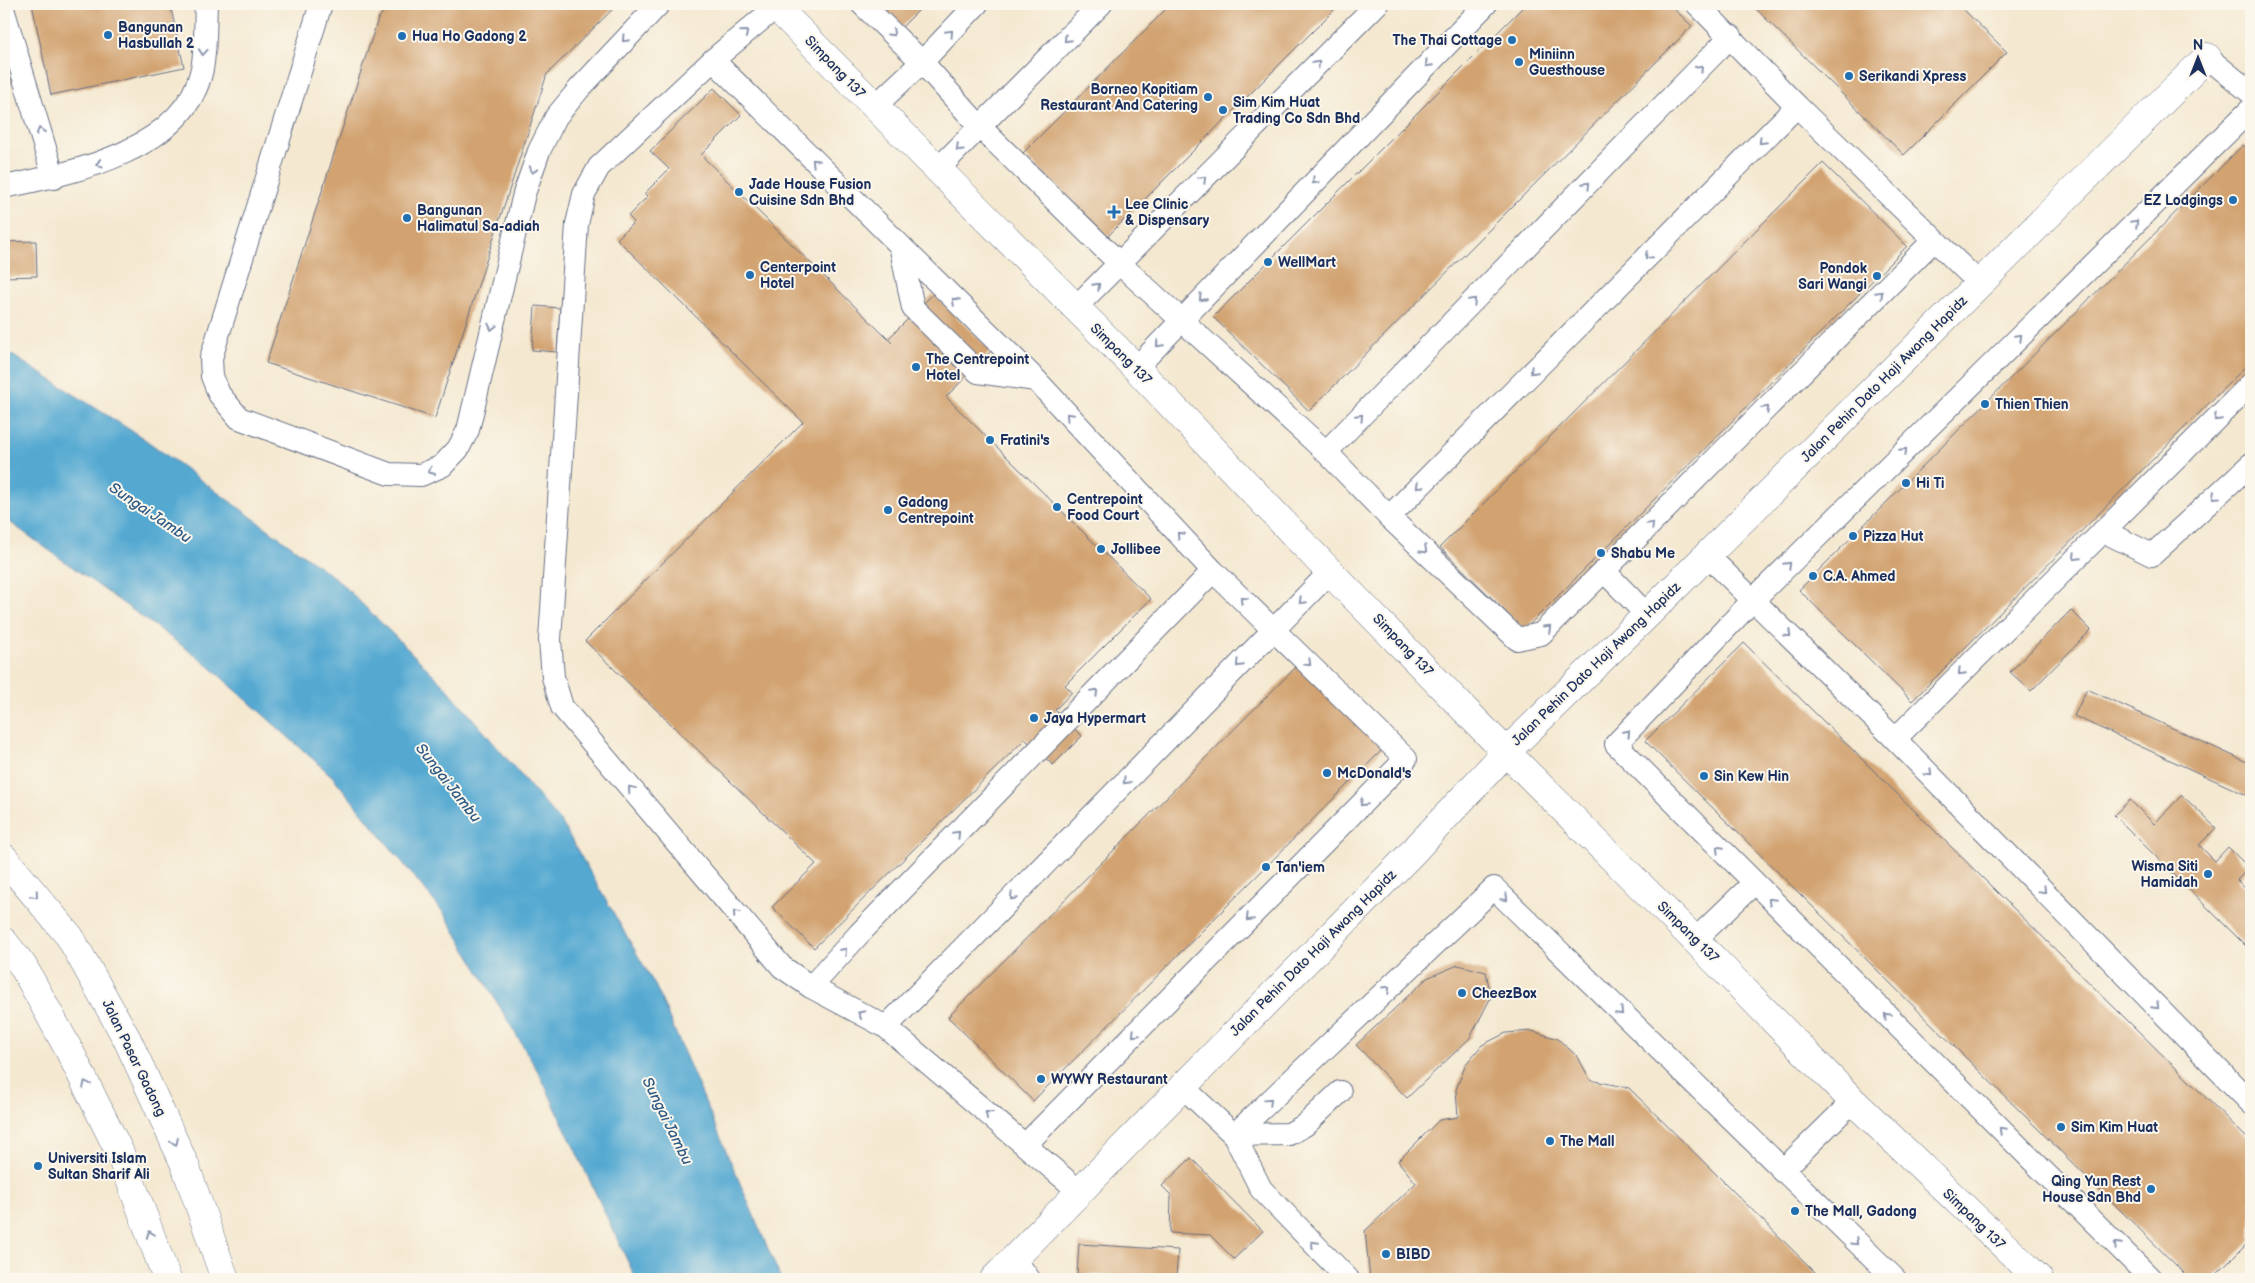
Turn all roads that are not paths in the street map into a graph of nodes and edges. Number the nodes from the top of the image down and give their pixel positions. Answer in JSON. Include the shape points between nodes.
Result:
{"nodes":[{"id":1,"x":206,"y":4,"type":"edge"},
{"id":2,"x":321,"y":4,"type":"edge"},
{"id":3,"x":659,"y":4,"type":"edge"},
{"id":4,"x":862,"y":4,"type":"edge"},
{"id":5,"x":977,"y":4,"type":"edge"},
{"id":6,"x":1101,"y":4,"type":"edge"},
{"id":7,"x":1376,"y":4,"type":"edge"},
{"id":8,"x":1486,"y":4,"type":"edge"},
{"id":9,"x":1697,"y":4,"type":"edge"},
{"id":10,"x":775,"y":5,"type":"edge"},
{"id":11,"x":4,"y":12,"type":"edge"},
{"id":12,"x":1731,"y":36,"type":"junction"},
{"id":13,"x":2207,"y":57,"type":"joint"},
{"id":14,"x":713,"y":60,"type":"junction"},
{"id":15,"x":922,"y":62,"type":"junction"},
{"id":16,"x":2251,"y":93,"type":"edge"},
{"id":17,"x":1797,"y":106,"type":"junction"},
{"id":18,"x":874,"y":107,"type":"junction"},
{"id":19,"x":2251,"y":109,"type":"edge"},
{"id":20,"x":980,"y":127,"type":"junction"},
{"id":21,"x":937,"y":170,"type":"junction"},
{"id":22,"x":54,"y":178,"type":"junction"},
{"id":23,"x":4,"y":187,"type":"edge"},
{"id":24,"x":1934,"y":240,"type":"junction"},
{"id":25,"x":901,"y":249,"type":"junction"},
{"id":26,"x":1120,"y":264,"type":"junction"},
{"id":27,"x":1979,"y":283,"type":"junction"},
{"id":28,"x":1075,"y":308,"type":"junction"},
{"id":29,"x":1181,"y":320,"type":"junction"},
{"id":30,"x":1136,"y":368,"type":"junction"},
{"id":31,"x":1036,"y":380,"type":"junction"},
{"id":32,"x":2251,"y":384,"type":"edge"},
{"id":33,"x":1326,"y":452,"type":"junction"},
{"id":34,"x":2251,"y":464,"type":"edge"},
{"id":35,"x":1389,"y":517,"type":"junction"},
{"id":36,"x":2103,"y":531,"type":"junction"},
{"id":37,"x":1707,"y":555,"type":"junction"},
{"id":38,"x":1213,"y":571,"type":"junction"},
{"id":39,"x":1330,"y":572,"type":"junction"},
{"id":40,"x":1605,"y":572,"type":"junction"},
{"id":41,"x":1753,"y":600,"type":"junction"},
{"id":42,"x":1647,"y":615,"type":"junction"},
{"id":43,"x":1273,"y":629,"type":"junction"},
{"id":44,"x":1895,"y":739,"type":"junction"},
{"id":45,"x":1506,"y":752,"type":"junction"},
{"id":46,"x":4,"y":858,"type":"edge"},
{"id":47,"x":1754,"y":883,"type":"junction"},
{"id":48,"x":1695,"y":940,"type":"junction"},
{"id":49,"x":4,"y":942,"type":"edge"},
{"id":50,"x":811,"y":987,"type":"junction"},
{"id":51,"x":886,"y":1027,"type":"junction"},
{"id":52,"x":1183,"y":1087,"type":"junction"},
{"id":53,"x":1340,"y":1092,"type":"dead end"},
{"id":54,"x":1853,"y":1101,"type":"junction"},
{"id":55,"x":2251,"y":1103,"type":"edge"},
{"id":56,"x":1234,"y":1135,"type":"junction"},
{"id":57,"x":1025,"y":1145,"type":"junction"},
{"id":58,"x":1782,"y":1172,"type":"junction"},
{"id":59,"x":1080,"y":1192,"type":"junction"},
{"id":60,"x":1022,"y":1269,"type":"edge"},
{"id":61,"x":167,"y":1279,"type":"edge"},
{"id":62,"x":225,"y":1279,"type":"edge"},
{"id":63,"x":994,"y":1279,"type":"edge"},
{"id":64,"x":1348,"y":1279,"type":"edge"},
{"id":65,"x":1895,"y":1279,"type":"edge"},
{"id":66,"x":2039,"y":1279,"type":"edge"},
{"id":67,"x":2152,"y":1279,"type":"edge"}],
"edges":[{"from":1,"to":22,"type":"lane","one_way":true,"via":[[202,69],[191,97],[175,117],[110,161]]},
{"from":3,"to":2,"type":"lane","one_way":true,"via":[[578,89],[556,117],[524,194],[468,430],[458,449],[442,466],[421,475],[389,474],[239,418],[219,394],[212,376],[211,358]]},
{"from":4,"to":15,"type":"lane","one_way":true},
{"from":15,"to":5,"type":"lane","one_way":true},
{"from":6,"to":20,"type":"lane","one_way":true},
{"from":26,"to":7,"type":"lane","one_way":true},
{"from":8,"to":29,"type":"lane","one_way":true},
{"from":9,"to":12,"type":"lane"},
{"from":14,"to":10,"type":"lane","one_way":true},
{"from":10,"to":18,"type":"street","name":"Simpang 137"},
{"from":22,"to":11,"type":"lane","one_way":true},
{"from":12,"to":17,"type":"lane"},
{"from":33,"to":12,"type":"lane","one_way":true},
{"from":13,"to":16,"type":"lane"},
{"from":13,"to":27,"type":"street","name":"Jalan Pehin Dato Haji Awang Hapidz"},
{"from":25,"to":14,"type":"lane","one_way":true},
{"from":50,"to":14,"type":"lane","one_way":true,"via":[[782,967],[562,707],[552,677],[550,640],[577,224],[584,194],[599,167]]},
{"from":15,"to":18,"type":"lane"},
{"from":15,"to":20,"type":"lane"},
{"from":17,"to":24,"type":"lane"},
{"from":17,"to":35,"type":"lane","one_way":true},
{"from":18,"to":21,"type":"street","name":"Simpang 137"},
{"from":41,"to":19,"type":"lane","one_way":true},
{"from":20,"to":21,"type":"lane","one_way":true},
{"from":20,"to":26,"type":"lane"},
{"from":21,"to":28,"type":"street","name":"Simpang 137"},
{"from":22,"to":23,"type":"lane"},
{"from":24,"to":27,"type":"lane"},
{"from":40,"to":24,"type":"lane","one_way":true},
{"from":31,"to":25,"type":"lane","one_way":true},
{"from":25,"to":31,"type":"lane","via":[[913,308],[978,372]]},
{"from":28,"to":26,"type":"lane","one_way":true},
{"from":26,"to":29,"type":"lane"},
{"from":27,"to":37,"type":"street","name":"Jalan Pehin Dato Haji Awang Hapidz"},
{"from":28,"to":30,"type":"street","name":"Simpang 137"},
{"from":29,"to":30,"type":"lane","one_way":true},
{"from":29,"to":33,"type":"lane"},
{"from":30,"to":39,"type":"street","name":"Simpang 137"},
{"from":38,"to":31,"type":"lane","one_way":true},
{"from":32,"to":36,"type":"lane","one_way":true},
{"from":33,"to":35,"type":"lane"},
{"from":34,"to":36,"type":"lane","one_way":true,"via":[[2152,555]]},
{"from":35,"to":40,"type":"lane","one_way":true,"via":[[1517,639],[1541,634]]},
{"from":36,"to":44,"type":"lane","one_way":true},
{"from":37,"to":41,"type":"lane"},
{"from":37,"to":42,"type":"street","name":"Jalan Pehin Dato Haji Awang Hapidz"},
{"from":43,"to":38,"type":"lane","one_way":true},
{"from":50,"to":38,"type":"lane","one_way":true},
{"from":39,"to":43,"type":"lane","one_way":true},
{"from":39,"to":45,"type":"street","name":"Simpang 137"},
{"from":40,"to":42,"type":"lane"},
{"from":41,"to":44,"type":"lane","one_way":true},
{"from":47,"to":41,"type":"lane","one_way":true,"via":[[1616,744]]},
{"from":42,"to":45,"type":"street","name":"Jalan Pehin Dato Haji Awang Hapidz"},
{"from":43,"to":51,"type":"lane","one_way":true},
{"from":43,"to":57,"type":"lane","one_way":true,"via":[[1406,760]]},
{"from":44,"to":55,"type":"lane","one_way":true},
{"from":45,"to":48,"type":"street","name":"Simpang 137"},
{"from":45,"to":52,"type":"street","name":"Jalan Pehin Dato Haji Awang Hapidz","via":[[1410,856]]},
{"from":46,"to":62,"type":"street","name":"Jalan Pasar Gadong","one_way":true,"via":[[70,937],[127,1039],[185,1164]]},
{"from":47,"to":48,"type":"lane"},
{"from":67,"to":47,"type":"lane","one_way":true},
{"from":48,"to":54,"type":"street","name":"Simpang 137"},
{"from":61,"to":49,"type":"street","one_way":true,"via":[[120,1153],[23,966]]},
{"from":51,"to":50,"type":"lane","one_way":true},
{"from":57,"to":51,"type":"lane","one_way":true},
{"from":52,"to":56,"type":"lane"},
{"from":52,"to":59,"type":"street","name":"Jalan Pehin Dato Haji Awang Hapidz"},
{"from":53,"to":56,"type":"lane","via":[[1305,1125],[1289,1134]]},
{"from":54,"to":58,"type":"lane"},
{"from":54,"to":66,"type":"street","name":"Simpang 137"},
{"from":56,"to":58,"type":"lane","one_way":true,"via":[[1494,888]]},
{"from":64,"to":56,"type":"lane","one_way":true,"via":[[1260,1189]]},
{"from":57,"to":59,"type":"lane"},
{"from":58,"to":65,"type":"lane","one_way":true},
{"from":59,"to":60,"type":"street","name":"Jalan Pehin Dato Haji Awang Hapidz"},
{"from":60,"to":63,"type":"street","name":"Jalan Pehin Dato Haji Awang Hapidz"}]}
